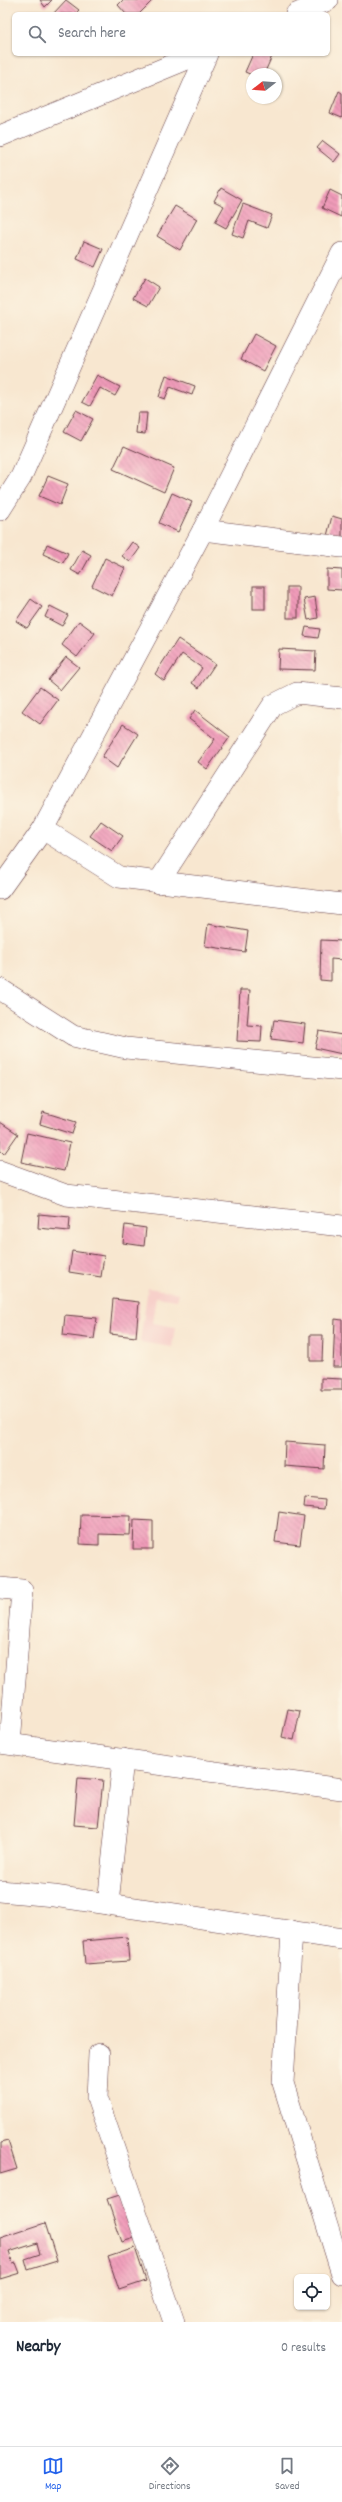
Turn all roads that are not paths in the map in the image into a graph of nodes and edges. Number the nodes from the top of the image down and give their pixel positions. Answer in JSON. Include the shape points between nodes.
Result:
{"nodes":[{"id":1,"x":328,"y":0,"type":"edge"},
{"id":2,"x":301,"y":12,"type":"edge"},
{"id":3,"x":194,"y":56,"type":"edge"},
{"id":4,"x":206,"y":56,"type":"edge"},
{"id":5,"x":0,"y":136,"type":"edge"},
{"id":6,"x":342,"y":253,"type":"edge"},
{"id":7,"x":332,"y":293,"type":"edge"},
{"id":8,"x":0,"y":510,"type":"edge"},
{"id":9,"x":203,"y":530,"type":"junction"},
{"id":10,"x":342,"y":547,"type":"edge"},
{"id":11,"x":342,"y":698,"type":"edge"},
{"id":12,"x":42,"y":828,"type":"junction"},
{"id":13,"x":158,"y":883,"type":"junction"},
{"id":14,"x":0,"y":889,"type":"edge"},
{"id":15,"x":342,"y":904,"type":"edge"},
{"id":16,"x":0,"y":989,"type":"edge"},
{"id":17,"x":342,"y":1070,"type":"edge"},
{"id":18,"x":0,"y":1171,"type":"edge"},
{"id":19,"x":342,"y":1226,"type":"edge"},
{"id":20,"x":0,"y":1588,"type":"edge"},
{"id":21,"x":5,"y":1744,"type":"edge"},
{"id":22,"x":123,"y":1759,"type":"junction"},
{"id":23,"x":342,"y":1789,"type":"edge"},
{"id":24,"x":0,"y":1892,"type":"edge"},
{"id":25,"x":108,"y":1904,"type":"junction"},
{"id":26,"x":292,"y":1931,"type":"junction"},
{"id":27,"x":342,"y":1938,"type":"edge"},
{"id":28,"x":99,"y":2054,"type":"dead end"},
{"id":29,"x":342,"y":2274,"type":"edge"},
{"id":30,"x":174,"y":2322,"type":"edge"}],
"edges":[{"from":1,"to":2,"type":"street"},
{"from":3,"to":5,"type":"street"},
{"from":4,"to":8,"type":"street","via":[[21,477]]},
{"from":6,"to":7,"type":"street"},
{"from":7,"to":9,"type":"street"},
{"from":9,"to":10,"type":"street"},
{"from":9,"to":12,"type":"street"},
{"from":11,"to":13,"type":"street","via":[[297,693],[273,705]]},
{"from":12,"to":13,"type":"street","via":[[118,877]]},
{"from":12,"to":14,"type":"street"},
{"from":13,"to":15,"type":"street"},
{"from":16,"to":17,"type":"street","via":[[73,1036],[126,1048]]},
{"from":18,"to":19,"type":"street","via":[[66,1195]]},
{"from":20,"to":21,"type":"street","via":[[22,1590]]},
{"from":21,"to":22,"type":"street"},
{"from":22,"to":23,"type":"street"},
{"from":22,"to":25,"type":"street"},
{"from":24,"to":25,"type":"street"},
{"from":25,"to":26,"type":"street"},
{"from":26,"to":27,"type":"street"},
{"from":26,"to":29,"type":"street","via":[[283,2083]]},
{"from":28,"to":30,"type":"street","via":[[97,2098]]}]}
